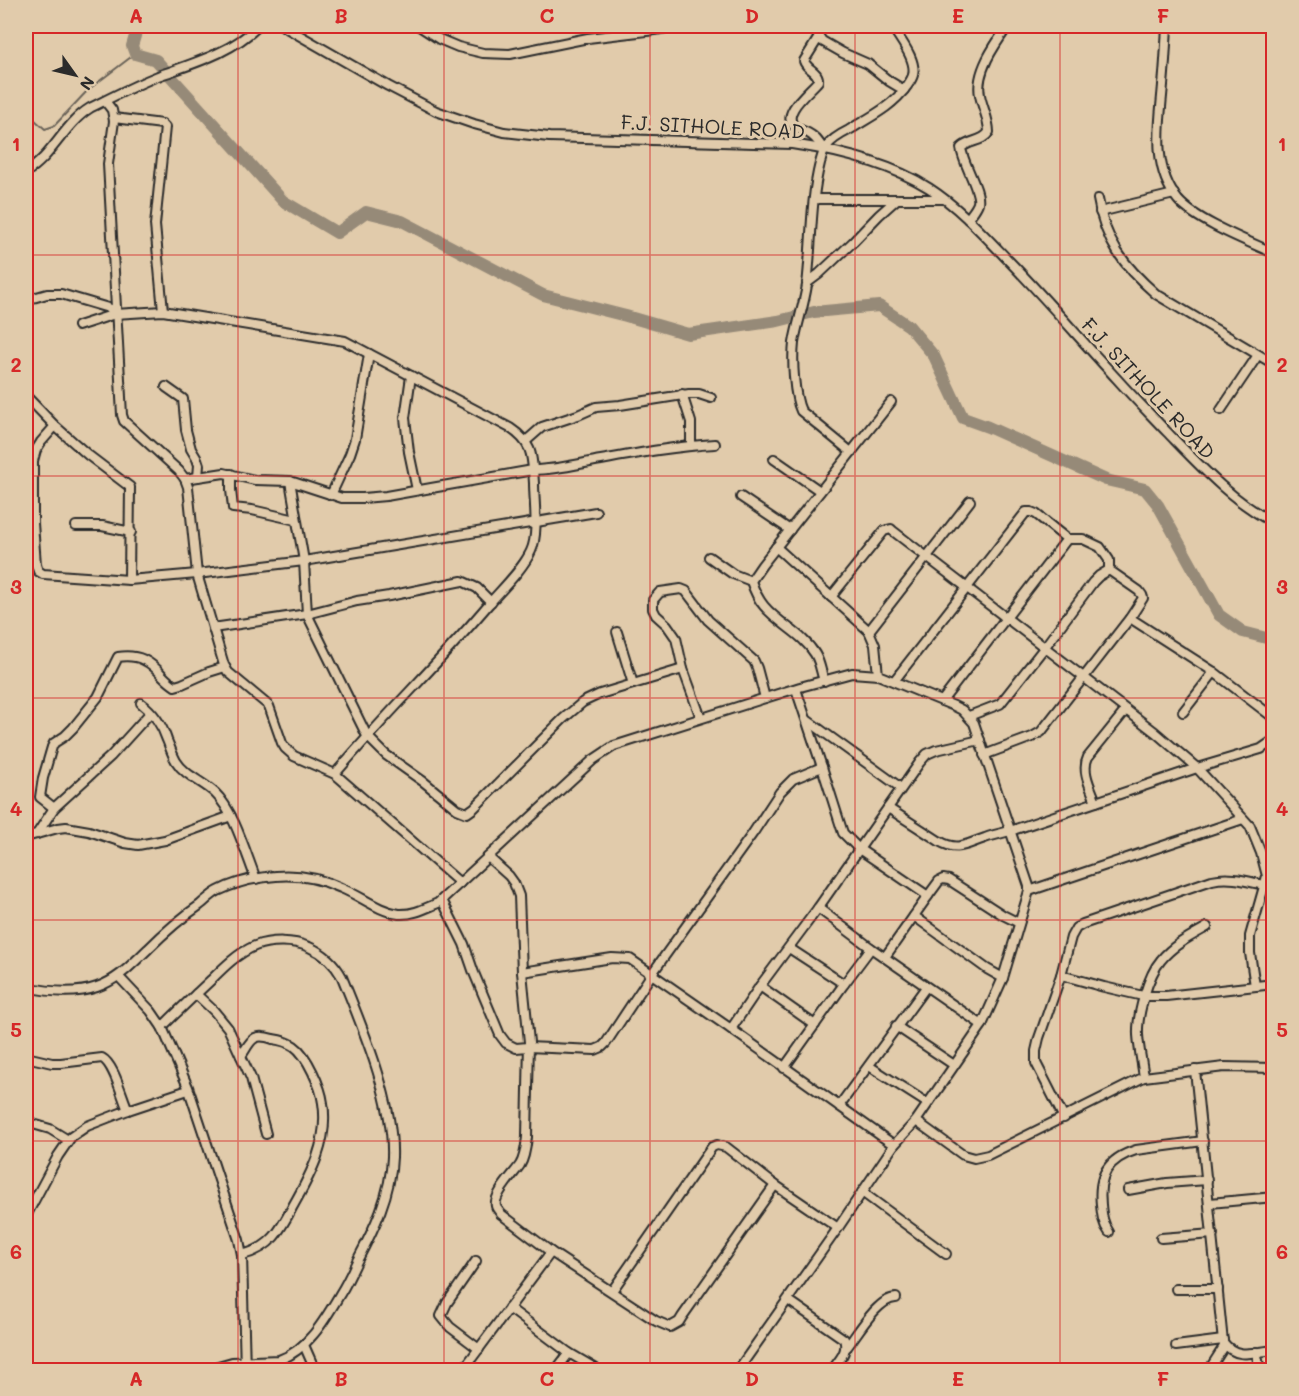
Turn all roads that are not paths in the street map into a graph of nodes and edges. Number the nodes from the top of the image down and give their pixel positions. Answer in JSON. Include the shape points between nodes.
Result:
{"nodes":[{"id":1,"x":258,"y":26,"type":"edge"},
{"id":2,"x":283,"y":26,"type":"edge"},
{"id":3,"x":419,"y":26,"type":"edge"},
{"id":4,"x":677,"y":26,"type":"edge"},
{"id":5,"x":812,"y":26,"type":"edge"},
{"id":6,"x":892,"y":26,"type":"edge"},
{"id":7,"x":1008,"y":26,"type":"edge"},
{"id":8,"x":1167,"y":26,"type":"edge"},
{"id":9,"x":819,"y":37,"type":"junction"},
{"id":10,"x":904,"y":90,"type":"junction"},
{"id":11,"x":105,"y":101,"type":"junction"},
{"id":12,"x":114,"y":118,"type":"junction"},
{"id":13,"x":824,"y":150,"type":"junction"},
{"id":14,"x":26,"y":172,"type":"edge"},
{"id":15,"x":1174,"y":194,"type":"junction"},
{"id":16,"x":814,"y":199,"type":"junction"},
{"id":17,"x":897,"y":199,"type":"junction"},
{"id":18,"x":943,"y":199,"type":"junction"},
{"id":19,"x":1098,"y":199,"type":"dead end"},
{"id":20,"x":1100,"y":212,"type":"junction"},
{"id":21,"x":968,"y":219,"type":"junction"},
{"id":22,"x":1274,"y":253,"type":"edge"},
{"id":23,"x":807,"y":283,"type":"junction"},
{"id":24,"x":26,"y":300,"type":"edge"},
{"id":25,"x":163,"y":311,"type":"junction"},
{"id":26,"x":115,"y":312,"type":"junction"},
{"id":27,"x":78,"y":326,"type":"dead end"},
{"id":28,"x":369,"y":354,"type":"junction"},
{"id":29,"x":1258,"y":355,"type":"junction"},
{"id":30,"x":1274,"y":364,"type":"edge"},
{"id":31,"x":411,"y":376,"type":"junction"},
{"id":32,"x":166,"y":387,"type":"dead end"},
{"id":33,"x":682,"y":394,"type":"junction"},
{"id":34,"x":26,"y":396,"type":"edge"},
{"id":35,"x":711,"y":398,"type":"dead end"},
{"id":36,"x":891,"y":402,"type":"dead end"},
{"id":37,"x":1221,"y":410,"type":"dead end"},
{"id":38,"x":55,"y":426,"type":"junction"},
{"id":39,"x":526,"y":441,"type":"junction"},
{"id":40,"x":715,"y":444,"type":"dead end"},
{"id":41,"x":691,"y":445,"type":"junction"},
{"id":42,"x":851,"y":452,"type":"junction"},
{"id":43,"x":774,"y":459,"type":"dead end"},
{"id":44,"x":533,"y":470,"type":"junction"},
{"id":45,"x":231,"y":474,"type":"junction"},
{"id":46,"x":198,"y":477,"type":"junction"},
{"id":47,"x":185,"y":479,"type":"junction"},
{"id":48,"x":290,"y":481,"type":"junction"},
{"id":49,"x":417,"y":490,"type":"junction"},
{"id":50,"x":820,"y":491,"type":"junction"},
{"id":51,"x":331,"y":495,"type":"junction"},
{"id":52,"x":741,"y":497,"type":"dead end"},
{"id":53,"x":970,"y":501,"type":"dead end"},
{"id":54,"x":596,"y":512,"type":"dead end"},
{"id":55,"x":296,"y":520,"type":"junction"},
{"id":56,"x":535,"y":522,"type":"junction"},
{"id":57,"x":1274,"y":523,"type":"edge"},
{"id":58,"x":76,"y":526,"type":"dead end"},
{"id":59,"x":790,"y":530,"type":"junction"},
{"id":60,"x":131,"y":532,"type":"junction"},
{"id":61,"x":1066,"y":539,"type":"junction"},
{"id":62,"x":776,"y":547,"type":"junction"},
{"id":63,"x":709,"y":557,"type":"dead end"},
{"id":64,"x":927,"y":557,"type":"junction"},
{"id":65,"x":304,"y":561,"type":"junction"},
{"id":66,"x":1109,"y":570,"type":"junction"},
{"id":67,"x":197,"y":574,"type":"junction"},
{"id":68,"x":129,"y":580,"type":"junction"},
{"id":69,"x":751,"y":581,"type":"junction"},
{"id":70,"x":966,"y":588,"type":"junction"},
{"id":71,"x":831,"y":597,"type":"junction"},
{"id":72,"x":491,"y":602,"type":"junction"},
{"id":73,"x":307,"y":614,"type":"junction"},
{"id":74,"x":1005,"y":618,"type":"junction"},
{"id":75,"x":1130,"y":618,"type":"junction"},
{"id":76,"x":213,"y":628,"type":"junction"},
{"id":77,"x":617,"y":632,"type":"dead end"},
{"id":78,"x":869,"y":632,"type":"junction"},
{"id":79,"x":1044,"y":648,"type":"junction"},
{"id":80,"x":225,"y":667,"type":"junction"},
{"id":81,"x":683,"y":669,"type":"junction"},
{"id":82,"x":1214,"y":672,"type":"junction"},
{"id":83,"x":878,"y":675,"type":"junction"},
{"id":84,"x":1083,"y":677,"type":"junction"},
{"id":85,"x":824,"y":681,"type":"junction"},
{"id":86,"x":894,"y":681,"type":"junction"},
{"id":87,"x":633,"y":684,"type":"junction"},
{"id":88,"x":795,"y":689,"type":"junction"},
{"id":89,"x":765,"y":698,"type":"junction"},
{"id":90,"x":942,"y":701,"type":"junction"},
{"id":91,"x":141,"y":703,"type":"dead end"},
{"id":92,"x":1126,"y":710,"type":"junction"},
{"id":93,"x":1183,"y":712,"type":"dead end"},
{"id":94,"x":150,"y":713,"type":"junction"},
{"id":95,"x":969,"y":716,"type":"junction"},
{"id":96,"x":701,"y":718,"type":"junction"},
{"id":97,"x":1274,"y":718,"type":"edge"},
{"id":98,"x":806,"y":720,"type":"junction"},
{"id":99,"x":367,"y":736,"type":"junction"},
{"id":100,"x":980,"y":740,"type":"junction"},
{"id":101,"x":1274,"y":740,"type":"edge"},
{"id":102,"x":984,"y":755,"type":"junction"},
{"id":103,"x":822,"y":766,"type":"junction"},
{"id":104,"x":1197,"y":768,"type":"junction"},
{"id":105,"x":335,"y":774,"type":"junction"},
{"id":106,"x":902,"y":788,"type":"junction"},
{"id":107,"x":1096,"y":802,"type":"junction"},
{"id":108,"x":54,"y":808,"type":"junction"},
{"id":109,"x":888,"y":808,"type":"junction"},
{"id":110,"x":231,"y":816,"type":"junction"},
{"id":111,"x":1243,"y":819,"type":"junction"},
{"id":112,"x":1010,"y":831,"type":"junction"},
{"id":113,"x":37,"y":834,"type":"junction"},
{"id":114,"x":26,"y":837,"type":"edge"},
{"id":115,"x":859,"y":849,"type":"junction"},
{"id":116,"x":488,"y":857,"type":"junction"},
{"id":117,"x":256,"y":879,"type":"junction"},
{"id":118,"x":460,"y":884,"type":"junction"},
{"id":119,"x":1264,"y":885,"type":"junction"},
{"id":120,"x":1029,"y":891,"type":"junction"},
{"id":121,"x":928,"y":896,"type":"junction"},
{"id":122,"x":442,"y":900,"type":"junction"},
{"id":123,"x":818,"y":908,"type":"junction"},
{"id":124,"x":914,"y":916,"type":"junction"},
{"id":125,"x":1019,"y":923,"type":"junction"},
{"id":126,"x":1207,"y":927,"type":"dead end"},
{"id":127,"x":789,"y":948,"type":"junction"},
{"id":128,"x":871,"y":948,"type":"junction"},
{"id":129,"x":885,"y":957,"type":"junction"},
{"id":130,"x":522,"y":972,"type":"junction"},
{"id":131,"x":651,"y":975,"type":"junction"},
{"id":132,"x":1060,"y":975,"type":"junction"},
{"id":133,"x":118,"y":977,"type":"junction"},
{"id":134,"x":1003,"y":978,"type":"junction"},
{"id":135,"x":844,"y":984,"type":"junction"},
{"id":136,"x":1274,"y":984,"type":"edge"},
{"id":137,"x":760,"y":986,"type":"junction"},
{"id":138,"x":1255,"y":986,"type":"junction"},
{"id":139,"x":26,"y":987,"type":"edge"},
{"id":140,"x":926,"y":987,"type":"junction"},
{"id":141,"x":196,"y":994,"type":"junction"},
{"id":142,"x":1143,"y":996,"type":"junction"},
{"id":143,"x":815,"y":1024,"type":"junction"},
{"id":144,"x":982,"y":1025,"type":"junction"},
{"id":145,"x":896,"y":1026,"type":"junction"},
{"id":146,"x":162,"y":1027,"type":"junction"},
{"id":147,"x":731,"y":1029,"type":"junction"},
{"id":148,"x":528,"y":1047,"type":"junction"},
{"id":149,"x":241,"y":1056,"type":"junction"},
{"id":150,"x":26,"y":1057,"type":"edge"},
{"id":151,"x":954,"y":1065,"type":"junction"},
{"id":152,"x":869,"y":1066,"type":"junction"},
{"id":153,"x":784,"y":1068,"type":"junction"},
{"id":154,"x":1274,"y":1068,"type":"edge"},
{"id":155,"x":1195,"y":1070,"type":"junction"},
{"id":156,"x":1144,"y":1077,"type":"junction"},
{"id":157,"x":188,"y":1090,"type":"junction"},
{"id":158,"x":927,"y":1103,"type":"junction"},
{"id":159,"x":839,"y":1106,"type":"junction"},
{"id":160,"x":128,"y":1110,"type":"junction"},
{"id":161,"x":1064,"y":1118,"type":"junction"},
{"id":162,"x":915,"y":1121,"type":"junction"},
{"id":163,"x":26,"y":1122,"type":"edge"},
{"id":164,"x":266,"y":1134,"type":"dead end"},
{"id":165,"x":68,"y":1140,"type":"junction"},
{"id":166,"x":1203,"y":1142,"type":"junction"},
{"id":167,"x":894,"y":1145,"type":"junction"},
{"id":168,"x":1207,"y":1179,"type":"junction"},
{"id":169,"x":775,"y":1185,"type":"junction"},
{"id":170,"x":1128,"y":1190,"type":"dead end"},
{"id":171,"x":862,"y":1192,"type":"junction"},
{"id":172,"x":1274,"y":1197,"type":"edge"},
{"id":173,"x":1210,"y":1203,"type":"junction"},
{"id":174,"x":26,"y":1212,"type":"edge"},
{"id":175,"x":838,"y":1228,"type":"junction"},
{"id":176,"x":1109,"y":1232,"type":"dead end"},
{"id":177,"x":1213,"y":1234,"type":"junction"},
{"id":178,"x":1161,"y":1238,"type":"dead end"},
{"id":179,"x":551,"y":1252,"type":"junction"},
{"id":180,"x":946,"y":1254,"type":"dead end"},
{"id":181,"x":242,"y":1255,"type":"junction"},
{"id":182,"x":476,"y":1261,"type":"dead end"},
{"id":183,"x":1218,"y":1288,"type":"junction"},
{"id":184,"x":1176,"y":1289,"type":"dead end"},
{"id":185,"x":612,"y":1291,"type":"junction"},
{"id":186,"x":896,"y":1298,"type":"dead end"},
{"id":187,"x":788,"y":1300,"type":"junction"},
{"id":188,"x":509,"y":1308,"type":"junction"},
{"id":189,"x":1224,"y":1342,"type":"junction"},
{"id":190,"x":304,"y":1344,"type":"junction"},
{"id":191,"x":1176,"y":1346,"type":"dead end"},
{"id":192,"x":847,"y":1347,"type":"junction"},
{"id":193,"x":479,"y":1349,"type":"junction"},
{"id":194,"x":1274,"y":1350,"type":"edge"},
{"id":195,"x":1257,"y":1352,"type":"junction"},
{"id":196,"x":569,"y":1353,"type":"junction"},
{"id":197,"x":245,"y":1361,"type":"junction"},
{"id":198,"x":211,"y":1371,"type":"edge"},
{"id":199,"x":246,"y":1371,"type":"edge"},
{"id":200,"x":315,"y":1371,"type":"edge"},
{"id":201,"x":463,"y":1371,"type":"edge"},
{"id":202,"x":556,"y":1371,"type":"edge"},
{"id":203,"x":598,"y":1371,"type":"edge"},
{"id":204,"x":738,"y":1371,"type":"edge"},
{"id":205,"x":831,"y":1371,"type":"edge"},
{"id":206,"x":1209,"y":1371,"type":"edge"},
{"id":207,"x":1260,"y":1371,"type":"edge"}],
"edges":[{"from":1,"to":11,"type":"street","via":[[220,52]]},
{"from":2,"to":13,"type":"street","name":"F.J. SITHOLE ROAD","via":[[436,111],[504,132],[549,137],[767,142]]},
{"from":3,"to":4,"type":"street","via":[[458,47],[510,54]]},
{"from":5,"to":9,"type":"street"},
{"from":6,"to":10,"type":"street","via":[[914,68]]},
{"from":7,"to":21,"type":"street","via":[[987,59],[979,87],[989,132],[985,138],[961,148],[978,194],[976,208]]},
{"from":8,"to":15,"type":"street","via":[[1159,148],[1161,164]]},
{"from":9,"to":10,"type":"street","via":[[868,64]]},
{"from":9,"to":13,"type":"street","via":[[804,61],[817,74],[818,81],[790,118],[796,128],[815,137]]},
{"from":10,"to":13,"type":"street","via":[[887,107],[837,136]]},
{"from":11,"to":12,"type":"street"},
{"from":11,"to":14,"type":"street","via":[[83,112]]},
{"from":12,"to":25,"type":"street","via":[[162,124],[165,128],[154,225]]},
{"from":12,"to":26,"type":"street","via":[[108,164]]},
{"from":13,"to":16,"type":"street"},
{"from":13,"to":18,"type":"street","name":"F.J. SITHOLE ROAD","via":[[884,166]]},
{"from":15,"to":20,"type":"street"},
{"from":15,"to":22,"type":"street","via":[[1196,215]]},
{"from":16,"to":17,"type":"street"},
{"from":16,"to":23,"type":"street"},
{"from":17,"to":18,"type":"street"},
{"from":17,"to":23,"type":"street"},
{"from":18,"to":21,"type":"street","name":"F.J. SITHOLE ROAD"},
{"from":19,"to":20,"type":"street"},
{"from":20,"to":29,"type":"street","via":[[1120,257],[1146,285]]},
{"from":21,"to":57,"type":"street","name":"F.J. SITHOLE ROAD","via":[[1212,478]]},
{"from":23,"to":42,"type":"street","via":[[794,344],[798,403],[801,411]]},
{"from":24,"to":26,"type":"street","via":[[61,294]]},
{"from":25,"to":26,"type":"street"},
{"from":25,"to":28,"type":"street","via":[[338,340]]},
{"from":26,"to":27,"type":"street"},
{"from":26,"to":47,"type":"street","via":[[124,421]]},
{"from":28,"to":31,"type":"street"},
{"from":28,"to":51,"type":"street","via":[[355,439]]},
{"from":29,"to":30,"type":"street"},
{"from":29,"to":37,"type":"street"},
{"from":31,"to":39,"type":"street","via":[[510,428]]},
{"from":31,"to":49,"type":"street","via":[[405,418]]},
{"from":32,"to":46,"type":"street","via":[[183,399]]},
{"from":33,"to":35,"type":"street"},
{"from":33,"to":39,"type":"street","via":[[596,407],[542,427]]},
{"from":33,"to":41,"type":"street","via":[[691,422]]},
{"from":34,"to":38,"type":"street"},
{"from":36,"to":42,"type":"street"},
{"from":38,"to":60,"type":"street","via":[[130,487]]},
{"from":38,"to":68,"type":"street","via":[[41,442],[33,461],[37,570],[48,575]]},
{"from":39,"to":44,"type":"street"},
{"from":40,"to":41,"type":"street"},
{"from":41,"to":44,"type":"street"},
{"from":42,"to":50,"type":"street"},
{"from":43,"to":50,"type":"street"},
{"from":44,"to":49,"type":"street"},
{"from":44,"to":56,"type":"street"},
{"from":45,"to":46,"type":"street"},
{"from":45,"to":48,"type":"street","via":[[255,480]]},
{"from":45,"to":55,"type":"street","via":[[233,508]]},
{"from":46,"to":47,"type":"street"},
{"from":47,"to":67,"type":"street"},
{"from":48,"to":51,"type":"street"},
{"from":48,"to":55,"type":"street"},
{"from":49,"to":51,"type":"street","via":[[363,498]]},
{"from":50,"to":59,"type":"street"},
{"from":52,"to":59,"type":"street"},
{"from":53,"to":64,"type":"street"},
{"from":54,"to":56,"type":"street"},
{"from":55,"to":65,"type":"street"},
{"from":56,"to":65,"type":"street"},
{"from":56,"to":72,"type":"street","via":[[531,551]]},
{"from":58,"to":60,"type":"street"},
{"from":59,"to":62,"type":"street"},
{"from":60,"to":68,"type":"street"},
{"from":61,"to":66,"type":"street","via":[[1083,539],[1100,547],[1109,560]]},
{"from":61,"to":70,"type":"street","via":[[1036,514],[1026,512]]},
{"from":61,"to":74,"type":"street"},
{"from":62,"to":69,"type":"street"},
{"from":62,"to":71,"type":"street"},
{"from":63,"to":69,"type":"street"},
{"from":64,"to":70,"type":"street"},
{"from":64,"to":71,"type":"street","via":[[897,532],[887,530]]},
{"from":64,"to":78,"type":"street"},
{"from":65,"to":67,"type":"street"},
{"from":65,"to":73,"type":"street"},
{"from":66,"to":75,"type":"street","via":[[1142,595]]},
{"from":66,"to":79,"type":"street","via":[[1094,582]]},
{"from":67,"to":68,"type":"street"},
{"from":67,"to":76,"type":"street"},
{"from":69,"to":85,"type":"street","via":[[765,607],[808,644],[820,664]]},
{"from":70,"to":74,"type":"street"},
{"from":70,"to":86,"type":"street"},
{"from":71,"to":78,"type":"street"},
{"from":72,"to":73,"type":"street","via":[[462,580]]},
{"from":72,"to":99,"type":"street"},
{"from":73,"to":76,"type":"street"},
{"from":73,"to":99,"type":"street"},
{"from":74,"to":79,"type":"street"},
{"from":74,"to":90,"type":"street"},
{"from":75,"to":82,"type":"street"},
{"from":75,"to":84,"type":"street"},
{"from":76,"to":80,"type":"street"},
{"from":77,"to":87,"type":"street"},
{"from":78,"to":83,"type":"street","via":[[875,645]]},
{"from":79,"to":84,"type":"street"},
{"from":79,"to":95,"type":"street","via":[[1000,704]]},
{"from":80,"to":105,"type":"street","via":[[269,706],[288,752]]},
{"from":80,"to":108,"type":"street","via":[[175,686],[149,662],[138,657],[118,657],[98,697],[52,747],[40,797]]},
{"from":81,"to":87,"type":"street"},
{"from":81,"to":89,"type":"street","via":[[676,638],[653,609],[653,600],[660,592],[681,589],[688,593],[708,620],[754,661]]},
{"from":81,"to":96,"type":"street"},
{"from":82,"to":93,"type":"street"},
{"from":82,"to":97,"type":"street"},
{"from":83,"to":85,"type":"street","via":[[852,673]]},
{"from":83,"to":86,"type":"street"},
{"from":84,"to":92,"type":"street"},
{"from":84,"to":102,"type":"street","via":[[1038,734]]},
{"from":85,"to":88,"type":"street"},
{"from":86,"to":90,"type":"street"},
{"from":87,"to":99,"type":"street","via":[[583,702],[467,813],[448,803]]},
{"from":88,"to":89,"type":"street"},
{"from":88,"to":98,"type":"street"},
{"from":89,"to":96,"type":"street"},
{"from":90,"to":95,"type":"street"},
{"from":91,"to":94,"type":"street"},
{"from":92,"to":104,"type":"street"},
{"from":92,"to":107,"type":"street","via":[[1085,763]]},
{"from":94,"to":108,"type":"street","via":[[111,756]]},
{"from":94,"to":110,"type":"street","via":[[164,732],[177,762],[215,793]]},
{"from":95,"to":100,"type":"street"},
{"from":96,"to":116,"type":"street","via":[[627,741],[604,753]]},
{"from":98,"to":103,"type":"street"},
{"from":98,"to":106,"type":"street"},
{"from":99,"to":105,"type":"street"},
{"from":100,"to":102,"type":"street"},
{"from":100,"to":106,"type":"street","via":[[931,752]]},
{"from":101,"to":104,"type":"street","via":[[1261,749]]},
{"from":102,"to":112,"type":"street"},
{"from":103,"to":115,"type":"street","via":[[843,833]]},
{"from":103,"to":131,"type":"street","via":[[793,778],[780,792]]},
{"from":104,"to":107,"type":"street"},
{"from":104,"to":111,"type":"street"},
{"from":105,"to":118,"type":"street"},
{"from":106,"to":109,"type":"street"},
{"from":107,"to":112,"type":"street"},
{"from":108,"to":113,"type":"street"},
{"from":109,"to":112,"type":"street","via":[[955,848]]},
{"from":109,"to":115,"type":"street"},
{"from":110,"to":113,"type":"street","via":[[165,840],[138,845],[66,827]]},
{"from":110,"to":117,"type":"street"},
{"from":111,"to":119,"type":"street","via":[[1250,826],[1263,860],[1267,876]]},
{"from":111,"to":120,"type":"street"},
{"from":112,"to":120,"type":"street"},
{"from":113,"to":114,"type":"street"},
{"from":115,"to":121,"type":"street"},
{"from":115,"to":123,"type":"street"},
{"from":116,"to":118,"type":"street"},
{"from":116,"to":130,"type":"street","via":[[509,876],[519,896]]},
{"from":117,"to":122,"type":"street","via":[[315,878],[399,914],[412,913]]},
{"from":117,"to":133,"type":"street","via":[[217,892],[167,930]]},
{"from":118,"to":122,"type":"street"},
{"from":119,"to":132,"type":"street","via":[[1223,877],[1083,924],[1073,931]]},
{"from":119,"to":138,"type":"street","via":[[1250,936]]},
{"from":120,"to":125,"type":"street"},
{"from":121,"to":124,"type":"street"},
{"from":121,"to":125,"type":"street","via":[[939,881],[946,879]]},
{"from":122,"to":148,"type":"street","via":[[500,1035],[511,1046]]},
{"from":123,"to":127,"type":"street"},
{"from":123,"to":128,"type":"street"},
{"from":124,"to":129,"type":"street"},
{"from":124,"to":134,"type":"street"},
{"from":125,"to":134,"type":"street"},
{"from":126,"to":142,"type":"street","via":[[1159,961]]},
{"from":127,"to":135,"type":"street"},
{"from":127,"to":137,"type":"street"},
{"from":128,"to":129,"type":"street"},
{"from":128,"to":135,"type":"street"},
{"from":129,"to":140,"type":"street"},
{"from":130,"to":131,"type":"street","via":[[620,958],[633,961]]},
{"from":130,"to":148,"type":"street"},
{"from":131,"to":147,"type":"street"},
{"from":131,"to":148,"type":"street","via":[[602,1047],[588,1051]]},
{"from":132,"to":142,"type":"street"},
{"from":132,"to":161,"type":"street","via":[[1036,1057]]},
{"from":133,"to":139,"type":"street","via":[[79,991]]},
{"from":133,"to":146,"type":"street"},
{"from":134,"to":144,"type":"street"},
{"from":135,"to":143,"type":"street"},
{"from":136,"to":138,"type":"street"},
{"from":137,"to":143,"type":"street"},
{"from":137,"to":147,"type":"street"},
{"from":138,"to":142,"type":"street"},
{"from":140,"to":144,"type":"street"},
{"from":140,"to":145,"type":"street"},
{"from":141,"to":146,"type":"street"},
{"from":141,"to":149,"type":"street","via":[[228,1028]]},
{"from":141,"to":190,"type":"street","via":[[231,961],[255,946],[274,942],[303,944],[319,952],[339,971],[374,1062],[392,1144],[388,1189],[346,1284]]},
{"from":142,"to":156,"type":"street","via":[[1138,1032]]},
{"from":143,"to":153,"type":"street"},
{"from":144,"to":151,"type":"street"},
{"from":145,"to":151,"type":"street"},
{"from":145,"to":152,"type":"street"},
{"from":146,"to":157,"type":"street"},
{"from":147,"to":153,"type":"street"},
{"from":148,"to":179,"type":"street","via":[[525,1150],[496,1206]]},
{"from":149,"to":164,"type":"street"},
{"from":149,"to":181,"type":"street","via":[[254,1038],[261,1036],[296,1047],[319,1089],[324,1121],[319,1155],[284,1223],[273,1239]]},
{"from":150,"to":160,"type":"street","via":[[52,1063],[105,1059]]},
{"from":151,"to":158,"type":"street"},
{"from":152,"to":158,"type":"street"},
{"from":152,"to":159,"type":"street"},
{"from":153,"to":159,"type":"street"},
{"from":154,"to":155,"type":"street"},
{"from":155,"to":156,"type":"street"},
{"from":155,"to":166,"type":"street"},
{"from":156,"to":161,"type":"street"},
{"from":157,"to":160,"type":"street"},
{"from":157,"to":181,"type":"street"},
{"from":158,"to":162,"type":"street"},
{"from":159,"to":167,"type":"street"},
{"from":160,"to":165,"type":"street","via":[[87,1126]]},
{"from":161,"to":162,"type":"street","via":[[974,1158],[963,1155]]},
{"from":162,"to":167,"type":"street"},
{"from":163,"to":165,"type":"street","via":[[50,1129]]},
{"from":165,"to":174,"type":"street"},
{"from":166,"to":168,"type":"street"},
{"from":166,"to":176,"type":"street","via":[[1136,1150],[1113,1162],[1103,1174],[1100,1195],[1103,1221]]},
{"from":167,"to":171,"type":"street"},
{"from":168,"to":170,"type":"street"},
{"from":168,"to":173,"type":"street"},
{"from":169,"to":175,"type":"street"},
{"from":169,"to":185,"type":"street","via":[[675,1325],[662,1324]]},
{"from":169,"to":185,"type":"street","via":[[726,1147],[712,1147]]},
{"from":171,"to":175,"type":"street"},
{"from":171,"to":180,"type":"street"},
{"from":172,"to":173,"type":"street"},
{"from":173,"to":177,"type":"street"},
{"from":175,"to":187,"type":"street"},
{"from":177,"to":178,"type":"street"},
{"from":177,"to":183,"type":"street"},
{"from":179,"to":185,"type":"street"},
{"from":179,"to":188,"type":"street"},
{"from":181,"to":197,"type":"street"},
{"from":182,"to":193,"type":"street","via":[[441,1316]]},
{"from":183,"to":184,"type":"street"},
{"from":183,"to":189,"type":"street"},
{"from":186,"to":192,"type":"street","via":[[880,1305]]},
{"from":187,"to":192,"type":"street","via":[[844,1339]]},
{"from":187,"to":204,"type":"street"},
{"from":188,"to":193,"type":"street"},
{"from":188,"to":196,"type":"street"},
{"from":189,"to":191,"type":"street"},
{"from":189,"to":195,"type":"street","via":[[1236,1354]]},
{"from":189,"to":206,"type":"street"},
{"from":190,"to":197,"type":"street","via":[[279,1360]]},
{"from":190,"to":200,"type":"street"},
{"from":192,"to":205,"type":"street"},
{"from":193,"to":201,"type":"street"},
{"from":194,"to":195,"type":"street"},
{"from":195,"to":207,"type":"street"},
{"from":196,"to":202,"type":"street"},
{"from":196,"to":203,"type":"street"},
{"from":197,"to":198,"type":"street","via":[[226,1363]]},
{"from":197,"to":199,"type":"street"}]}
